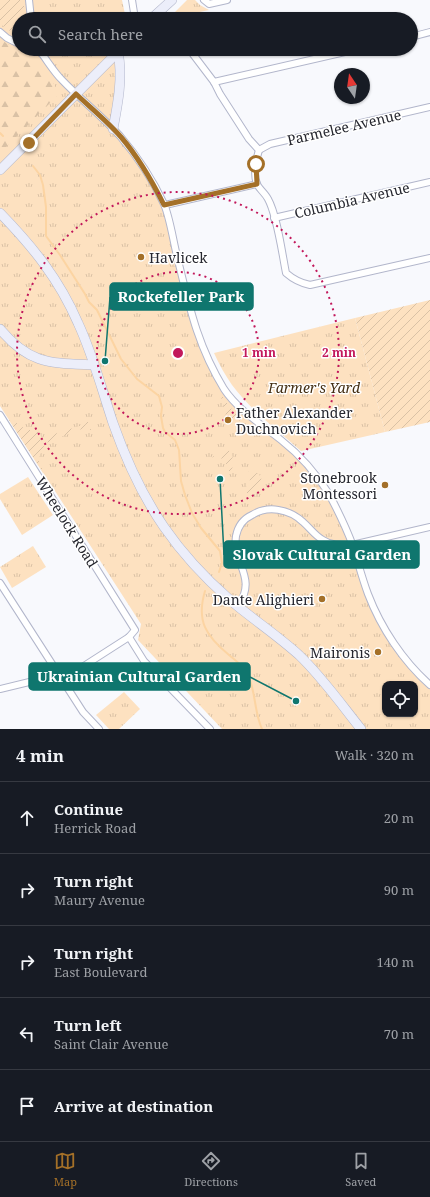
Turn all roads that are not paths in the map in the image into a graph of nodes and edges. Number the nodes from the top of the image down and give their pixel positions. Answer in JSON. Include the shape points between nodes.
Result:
{"nodes":[{"id":1,"x":29,"y":0,"type":"edge"},
{"id":2,"x":132,"y":0,"type":"edge"},
{"id":3,"x":172,"y":0,"type":"edge"},
{"id":4,"x":204,"y":0,"type":"edge"},
{"id":5,"x":227,"y":0,"type":"edge"},
{"id":6,"x":160,"y":10,"type":"edge"},
{"id":7,"x":30,"y":12,"type":"edge"},
{"id":8,"x":134,"y":12,"type":"edge"},
{"id":9,"x":0,"y":32,"type":"edge"},
{"id":10,"x":430,"y":32,"type":"edge"},
{"id":11,"x":418,"y":35,"type":"edge"},
{"id":12,"x":12,"y":40,"type":"edge"},
{"id":13,"x":43,"y":56,"type":"edge"},
{"id":14,"x":114,"y":56,"type":"edge"},
{"id":15,"x":120,"y":56,"type":"edge"},
{"id":16,"x":194,"y":56,"type":"edge"},
{"id":17,"x":327,"y":56,"type":"edge"},
{"id":18,"x":214,"y":82,"type":"junction"},
{"id":19,"x":76,"y":94,"type":"junction"},
{"id":20,"x":430,"y":107,"type":"edge"},
{"id":21,"x":113,"y":128,"type":"junction"},
{"id":22,"x":259,"y":150,"type":"junction"},
{"id":23,"x":0,"y":170,"type":"edge"},
{"id":24,"x":430,"y":182,"type":"edge"},
{"id":25,"x":257,"y":184,"type":"junction"},
{"id":26,"x":164,"y":205,"type":"junction"},
{"id":27,"x":0,"y":213,"type":"edge"},
{"id":28,"x":274,"y":218,"type":"junction"},
{"id":29,"x":430,"y":258,"type":"edge"},
{"id":30,"x":0,"y":329,"type":"edge"},
{"id":31,"x":94,"y":364,"type":"junction"},
{"id":32,"x":0,"y":415,"type":"edge"},
{"id":33,"x":430,"y":526,"type":"edge"},
{"id":34,"x":352,"y":545,"type":"junction"},
{"id":35,"x":0,"y":583,"type":"edge"},
{"id":36,"x":238,"y":606,"type":"junction"},
{"id":37,"x":129,"y":637,"type":"junction"},
{"id":38,"x":60,"y":677,"type":"junction"},
{"id":39,"x":430,"y":685,"type":"edge"},
{"id":40,"x":0,"y":689,"type":"edge"},
{"id":41,"x":99,"y":729,"type":"edge"},
{"id":42,"x":210,"y":729,"type":"edge"},
{"id":43,"x":361,"y":729,"type":"edge"}],
"edges":[{"from":1,"to":7,"type":"street"},
{"from":2,"to":8,"type":"street"},
{"from":3,"to":6,"type":"main road"},
{"from":4,"to":5,"type":"street","via":[[209,4]]},
{"from":9,"to":12,"type":"street"},
{"from":10,"to":11,"type":"street"},
{"from":13,"to":19,"type":"street","via":[[56,74]]},
{"from":14,"to":19,"type":"main road"},
{"from":15,"to":21,"type":"main road","via":[[120,88]]},
{"from":16,"to":18,"type":"street"},
{"from":17,"to":18,"type":"street"},
{"from":18,"to":22,"type":"street","via":[[248,139]]},
{"from":19,"to":21,"type":"street"},
{"from":19,"to":23,"type":"main road"},
{"from":20,"to":22,"type":"street","name":"Parmelee Avenue","via":[[270,144]]},
{"from":21,"to":26,"type":"street","via":[[139,160]]},
{"from":22,"to":25,"type":"street","via":[[256,164]]},
{"from":24,"to":28,"type":"street","name":"Columbia Avenue"},
{"from":25,"to":26,"type":"street"},
{"from":25,"to":28,"type":"street","via":[[268,199]]},
{"from":26,"to":34,"type":"street","via":[[196,331],[209,362],[225,390],[236,403],[295,452],[312,470],[330,496]]},
{"from":27,"to":31,"type":"main road","via":[[31,246],[55,280],[79,325]]},
{"from":28,"to":29,"type":"street","via":[[286,273],[301,284],[310,285]]},
{"from":30,"to":31,"type":"main road","via":[[18,348],[36,359]]},
{"from":31,"to":36,"type":"main road","via":[[123,448],[142,492],[164,527],[207,578]]},
{"from":32,"to":37,"type":"street","name":"Wheelock Road","via":[[135,630]]},
{"from":33,"to":34,"type":"street"},
{"from":34,"to":36,"type":"street","via":[[336,545],[324,541],[288,512],[272,509],[254,513],[242,522],[236,536],[236,547],[246,586],[245,594]]},
{"from":34,"to":39,"type":"street","via":[[368,595],[379,619],[406,659]]},
{"from":35,"to":38,"type":"street"},
{"from":36,"to":43,"type":"main road","via":[[304,660]]},
{"from":37,"to":38,"type":"street"},
{"from":37,"to":42,"type":"street","via":[[144,661]]},
{"from":38,"to":40,"type":"street"},
{"from":38,"to":41,"type":"street","via":[[83,712]]}]}
